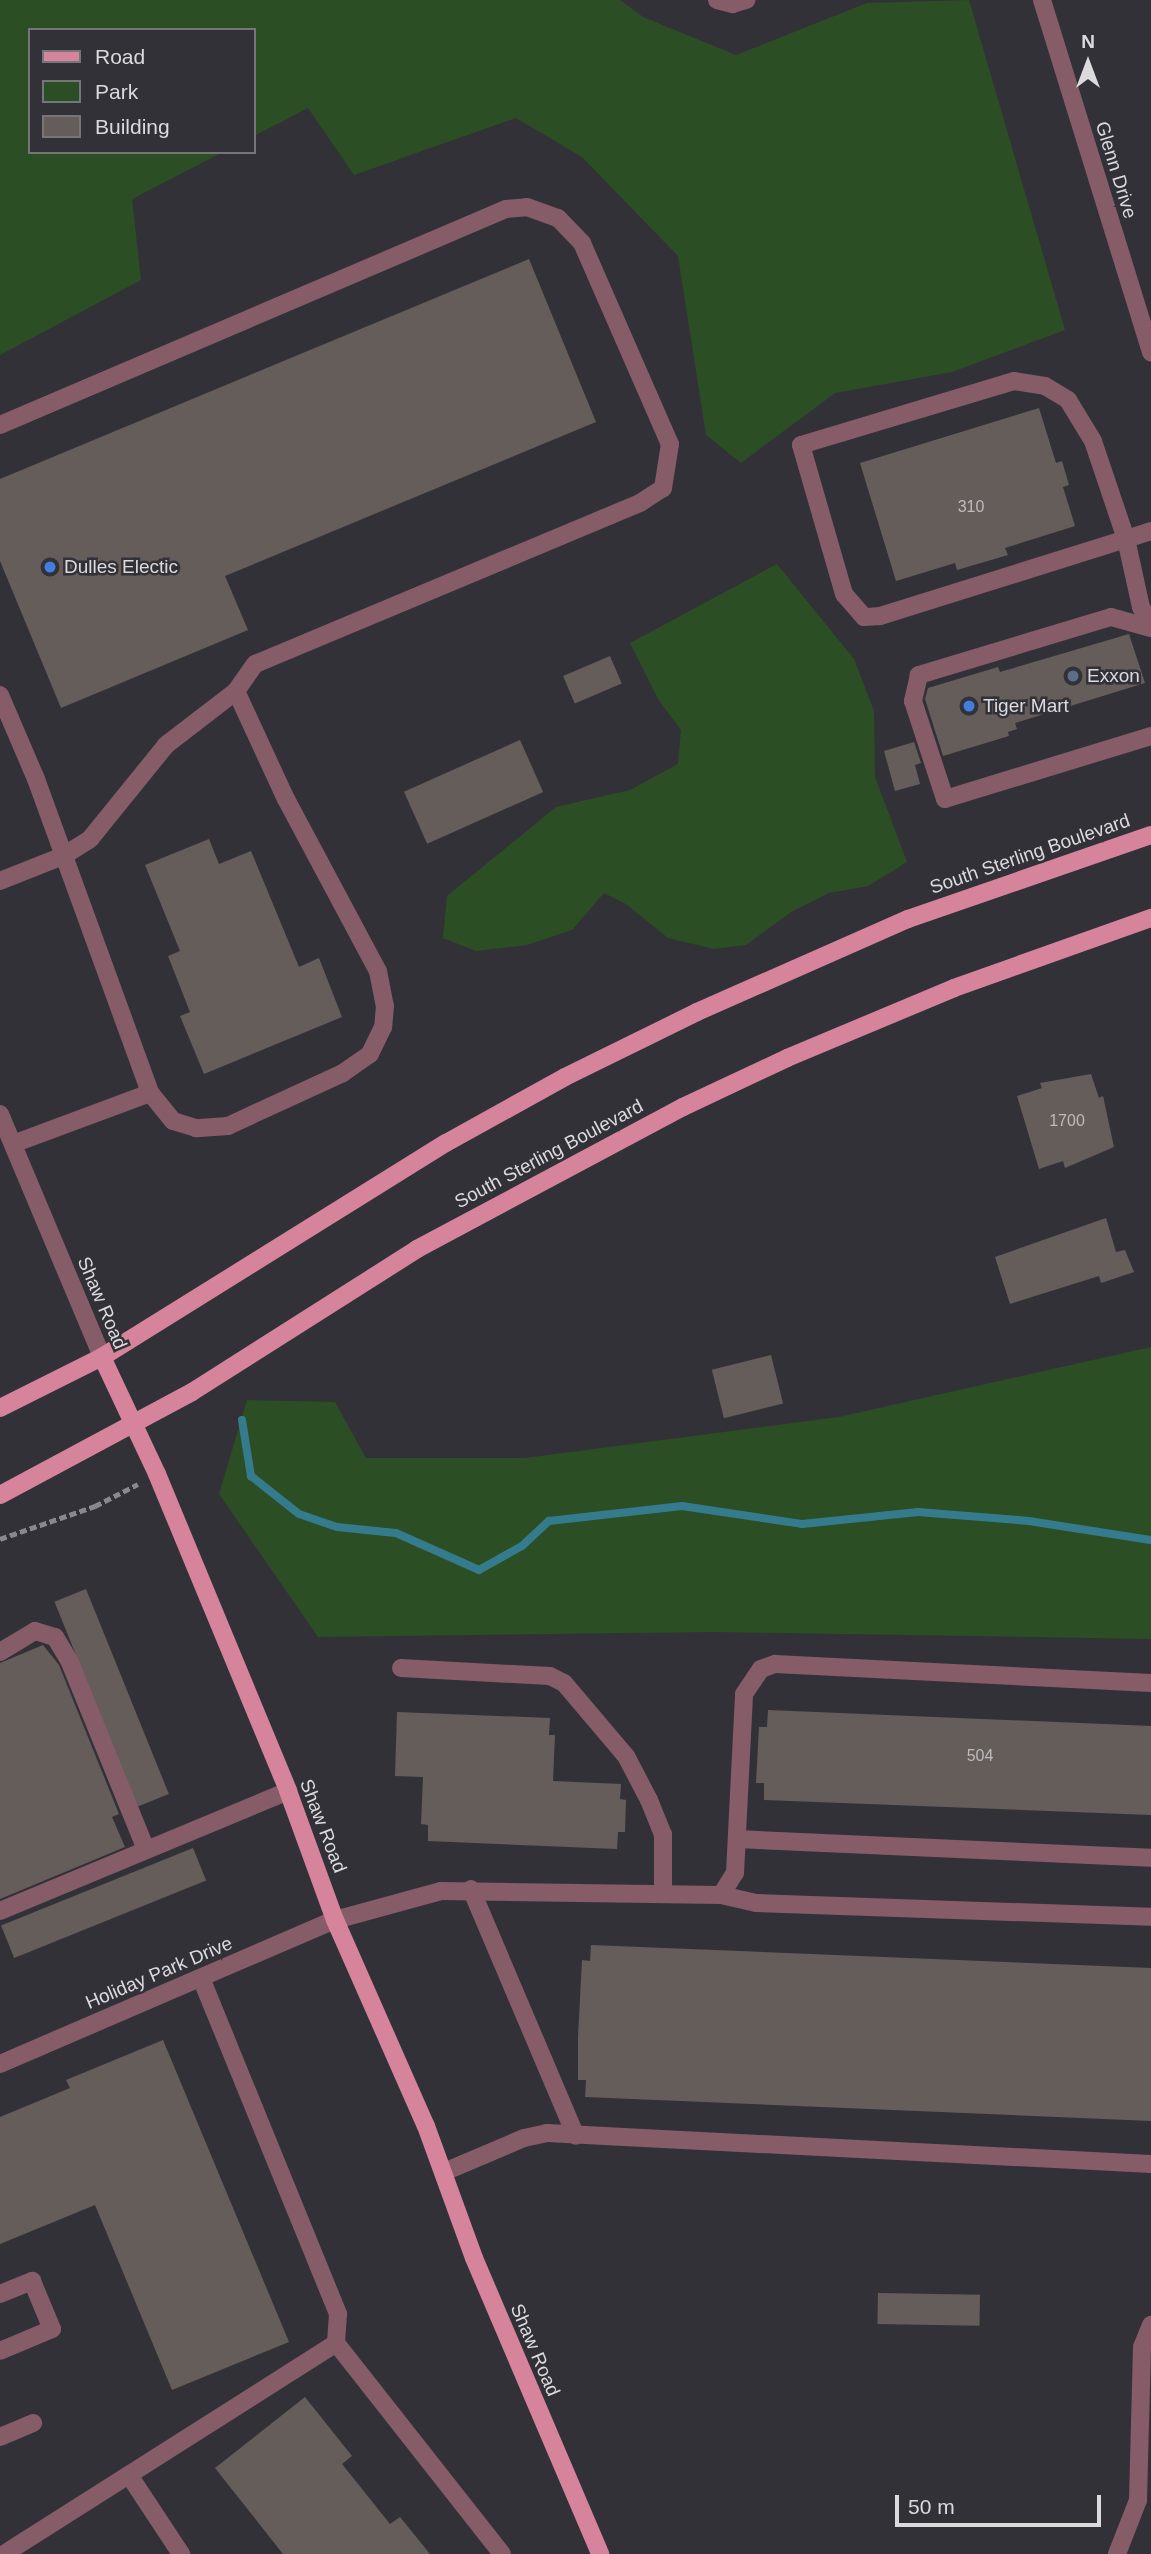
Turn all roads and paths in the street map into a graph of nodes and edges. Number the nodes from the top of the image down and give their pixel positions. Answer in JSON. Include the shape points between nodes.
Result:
{"nodes":[{"id":1,"x":717,"y":0,"type":"edge"},
{"id":2,"x":746,"y":0,"type":"edge"},
{"id":3,"x":1042,"y":0,"type":"edge"},
{"id":4,"x":1150,"y":346,"type":"edge"},
{"id":5,"x":0,"y":425,"type":"edge"},
{"id":6,"x":1151,"y":531,"type":"edge"},
{"id":7,"x":1126,"y":539,"type":"junction"},
{"id":8,"x":1151,"y":627,"type":"edge"},
{"id":9,"x":236,"y":691,"type":"junction"},
{"id":10,"x":0,"y":695,"type":"edge"},
{"id":11,"x":1151,"y":736,"type":"edge"},
{"id":12,"x":1151,"y":835,"type":"edge"},
{"id":13,"x":63,"y":856,"type":"junction"},
{"id":14,"x":0,"y":881,"type":"edge"},
{"id":15,"x":1151,"y":918,"type":"edge"},
{"id":16,"x":150,"y":1093,"type":"junction"},
{"id":17,"x":0,"y":1115,"type":"edge"},
{"id":18,"x":13,"y":1143,"type":"junction"},
{"id":19,"x":102,"y":1357,"type":"junction"},
{"id":20,"x":0,"y":1408,"type":"edge"},
{"id":21,"x":134,"y":1426,"type":"junction"},
{"id":22,"x":157,"y":1474,"type":"junction"},
{"id":23,"x":0,"y":1495,"type":"edge"},
{"id":24,"x":0,"y":1539,"type":"edge"},
{"id":25,"x":0,"y":1652,"type":"edge"},
{"id":26,"x":401,"y":1668,"type":"dead end"},
{"id":27,"x":1151,"y":1683,"type":"edge"},
{"id":28,"x":288,"y":1791,"type":"junction"},
{"id":29,"x":737,"y":1839,"type":"junction"},
{"id":30,"x":146,"y":1850,"type":"junction"},
{"id":31,"x":1151,"y":1858,"type":"edge"},
{"id":32,"x":471,"y":1889,"type":"junction"},
{"id":33,"x":663,"y":1894,"type":"junction"},
{"id":34,"x":721,"y":1895,"type":"junction"},
{"id":35,"x":0,"y":1911,"type":"edge"},
{"id":36,"x":1151,"y":1917,"type":"edge"},
{"id":37,"x":335,"y":1920,"type":"junction"},
{"id":38,"x":201,"y":1978,"type":"junction"},
{"id":39,"x":0,"y":2064,"type":"edge"},
{"id":40,"x":576,"y":2136,"type":"junction"},
{"id":41,"x":1151,"y":2164,"type":"edge"},
{"id":42,"x":444,"y":2172,"type":"junction"},
{"id":43,"x":0,"y":2294,"type":"edge"},
{"id":44,"x":1151,"y":2325,"type":"edge"},
{"id":45,"x":336,"y":2343,"type":"junction"},
{"id":46,"x":0,"y":2351,"type":"edge"},
{"id":47,"x":33,"y":2423,"type":"dead end"},
{"id":48,"x":0,"y":2437,"type":"edge"},
{"id":49,"x":130,"y":2475,"type":"junction"},
{"id":50,"x":1144,"y":2496,"type":"edge"},
{"id":51,"x":9,"y":2552,"type":"edge"},
{"id":52,"x":181,"y":2554,"type":"edge"},
{"id":53,"x":502,"y":2554,"type":"edge"},
{"id":54,"x":600,"y":2554,"type":"edge"},
{"id":55,"x":1116,"y":2554,"type":"edge"}],
"edges":[{"from":1,"to":2,"type":"street","via":[[732,4]]},
{"from":3,"to":4,"type":"street","name":"Glenn Drive"},
{"from":5,"to":9,"type":"street","via":[[506,209],[545,211],[574,230],[670,444],[663,488],[640,503],[255,664]]},
{"from":6,"to":7,"type":"street"},
{"from":7,"to":7,"type":"street","via":[[880,617],[864,617],[844,594],[801,445],[1014,380],[1045,386],[1069,400],[1093,441]]},
{"from":7,"to":8,"type":"street","via":[[1141,607]]},
{"from":8,"to":11,"type":"street","via":[[1111,617],[919,675],[913,701],[945,799]]},
{"from":9,"to":13,"type":"street","via":[[166,746],[90,839]]},
{"from":9,"to":16,"type":"street","via":[[286,799],[378,971],[385,1006],[381,1041],[343,1073],[228,1126],[196,1128],[173,1121]]},
{"from":10,"to":13,"type":"street"},
{"from":12,"to":19,"type":"main road","name":"South Sterling Boulevard","via":[[908,919],[697,1012],[565,1077],[446,1143]]},
{"from":13,"to":14,"type":"street"},
{"from":13,"to":16,"type":"street"},
{"from":15,"to":21,"type":"main road","name":"South Sterling Boulevard","via":[[954,988],[683,1107],[418,1249]]},
{"from":16,"to":18,"type":"street"},
{"from":17,"to":18,"type":"street","name":"Shaw Road"},
{"from":18,"to":19,"type":"street","name":"Shaw Road"},
{"from":19,"to":20,"type":"main road","name":"South Sterling Boulevard"},
{"from":19,"to":21,"type":"main road","name":"Shaw Road"},
{"from":21,"to":22,"type":"main road","name":"Shaw Road"},
{"from":21,"to":23,"type":"main road","name":"South Sterling Boulevard"},
{"from":22,"to":24,"type":"path","via":[[95,1506]]},
{"from":22,"to":28,"type":"main road","name":"Shaw Road"},
{"from":25,"to":30,"type":"street","via":[[35,1631],[55,1637],[69,1660]]},
{"from":26,"to":33,"type":"street","via":[[550,1676],[564,1683],[626,1756],[649,1800],[663,1834]]},
{"from":27,"to":29,"type":"street","via":[[775,1664],[761,1669],[744,1694]]},
{"from":28,"to":30,"type":"street"},
{"from":28,"to":37,"type":"main road","name":"Shaw Road"},
{"from":29,"to":31,"type":"street"},
{"from":29,"to":34,"type":"street","via":[[735,1873]]},
{"from":30,"to":35,"type":"street"},
{"from":32,"to":33,"type":"street","name":"Holiday Park Drive"},
{"from":32,"to":37,"type":"street","name":"Holiday Park Drive","via":[[442,1891]]},
{"from":32,"to":40,"type":"street"},
{"from":33,"to":34,"type":"street","name":"Holiday Park Drive"},
{"from":34,"to":36,"type":"street","name":"Holiday Park Drive","via":[[756,1903]]},
{"from":37,"to":38,"type":"street","name":"Holiday Park Drive"},
{"from":37,"to":42,"type":"main road","name":"Shaw Road"},
{"from":38,"to":39,"type":"street","name":"Holiday Park Drive"},
{"from":38,"to":45,"type":"street","via":[[338,2314]]},
{"from":40,"to":41,"type":"street"},
{"from":40,"to":42,"type":"street","via":[[547,2133],[524,2138]]},
{"from":42,"to":54,"type":"main road","name":"Shaw Road","via":[[474,2258]]},
{"from":43,"to":46,"type":"street","via":[[32,2281],[52,2329]]},
{"from":44,"to":50,"type":"street","via":[[1142,2347]]},
{"from":45,"to":49,"type":"street"},
{"from":45,"to":53,"type":"street"},
{"from":47,"to":48,"type":"street"},
{"from":49,"to":51,"type":"street"},
{"from":49,"to":52,"type":"street"},
{"from":50,"to":55,"type":"street"}]}
